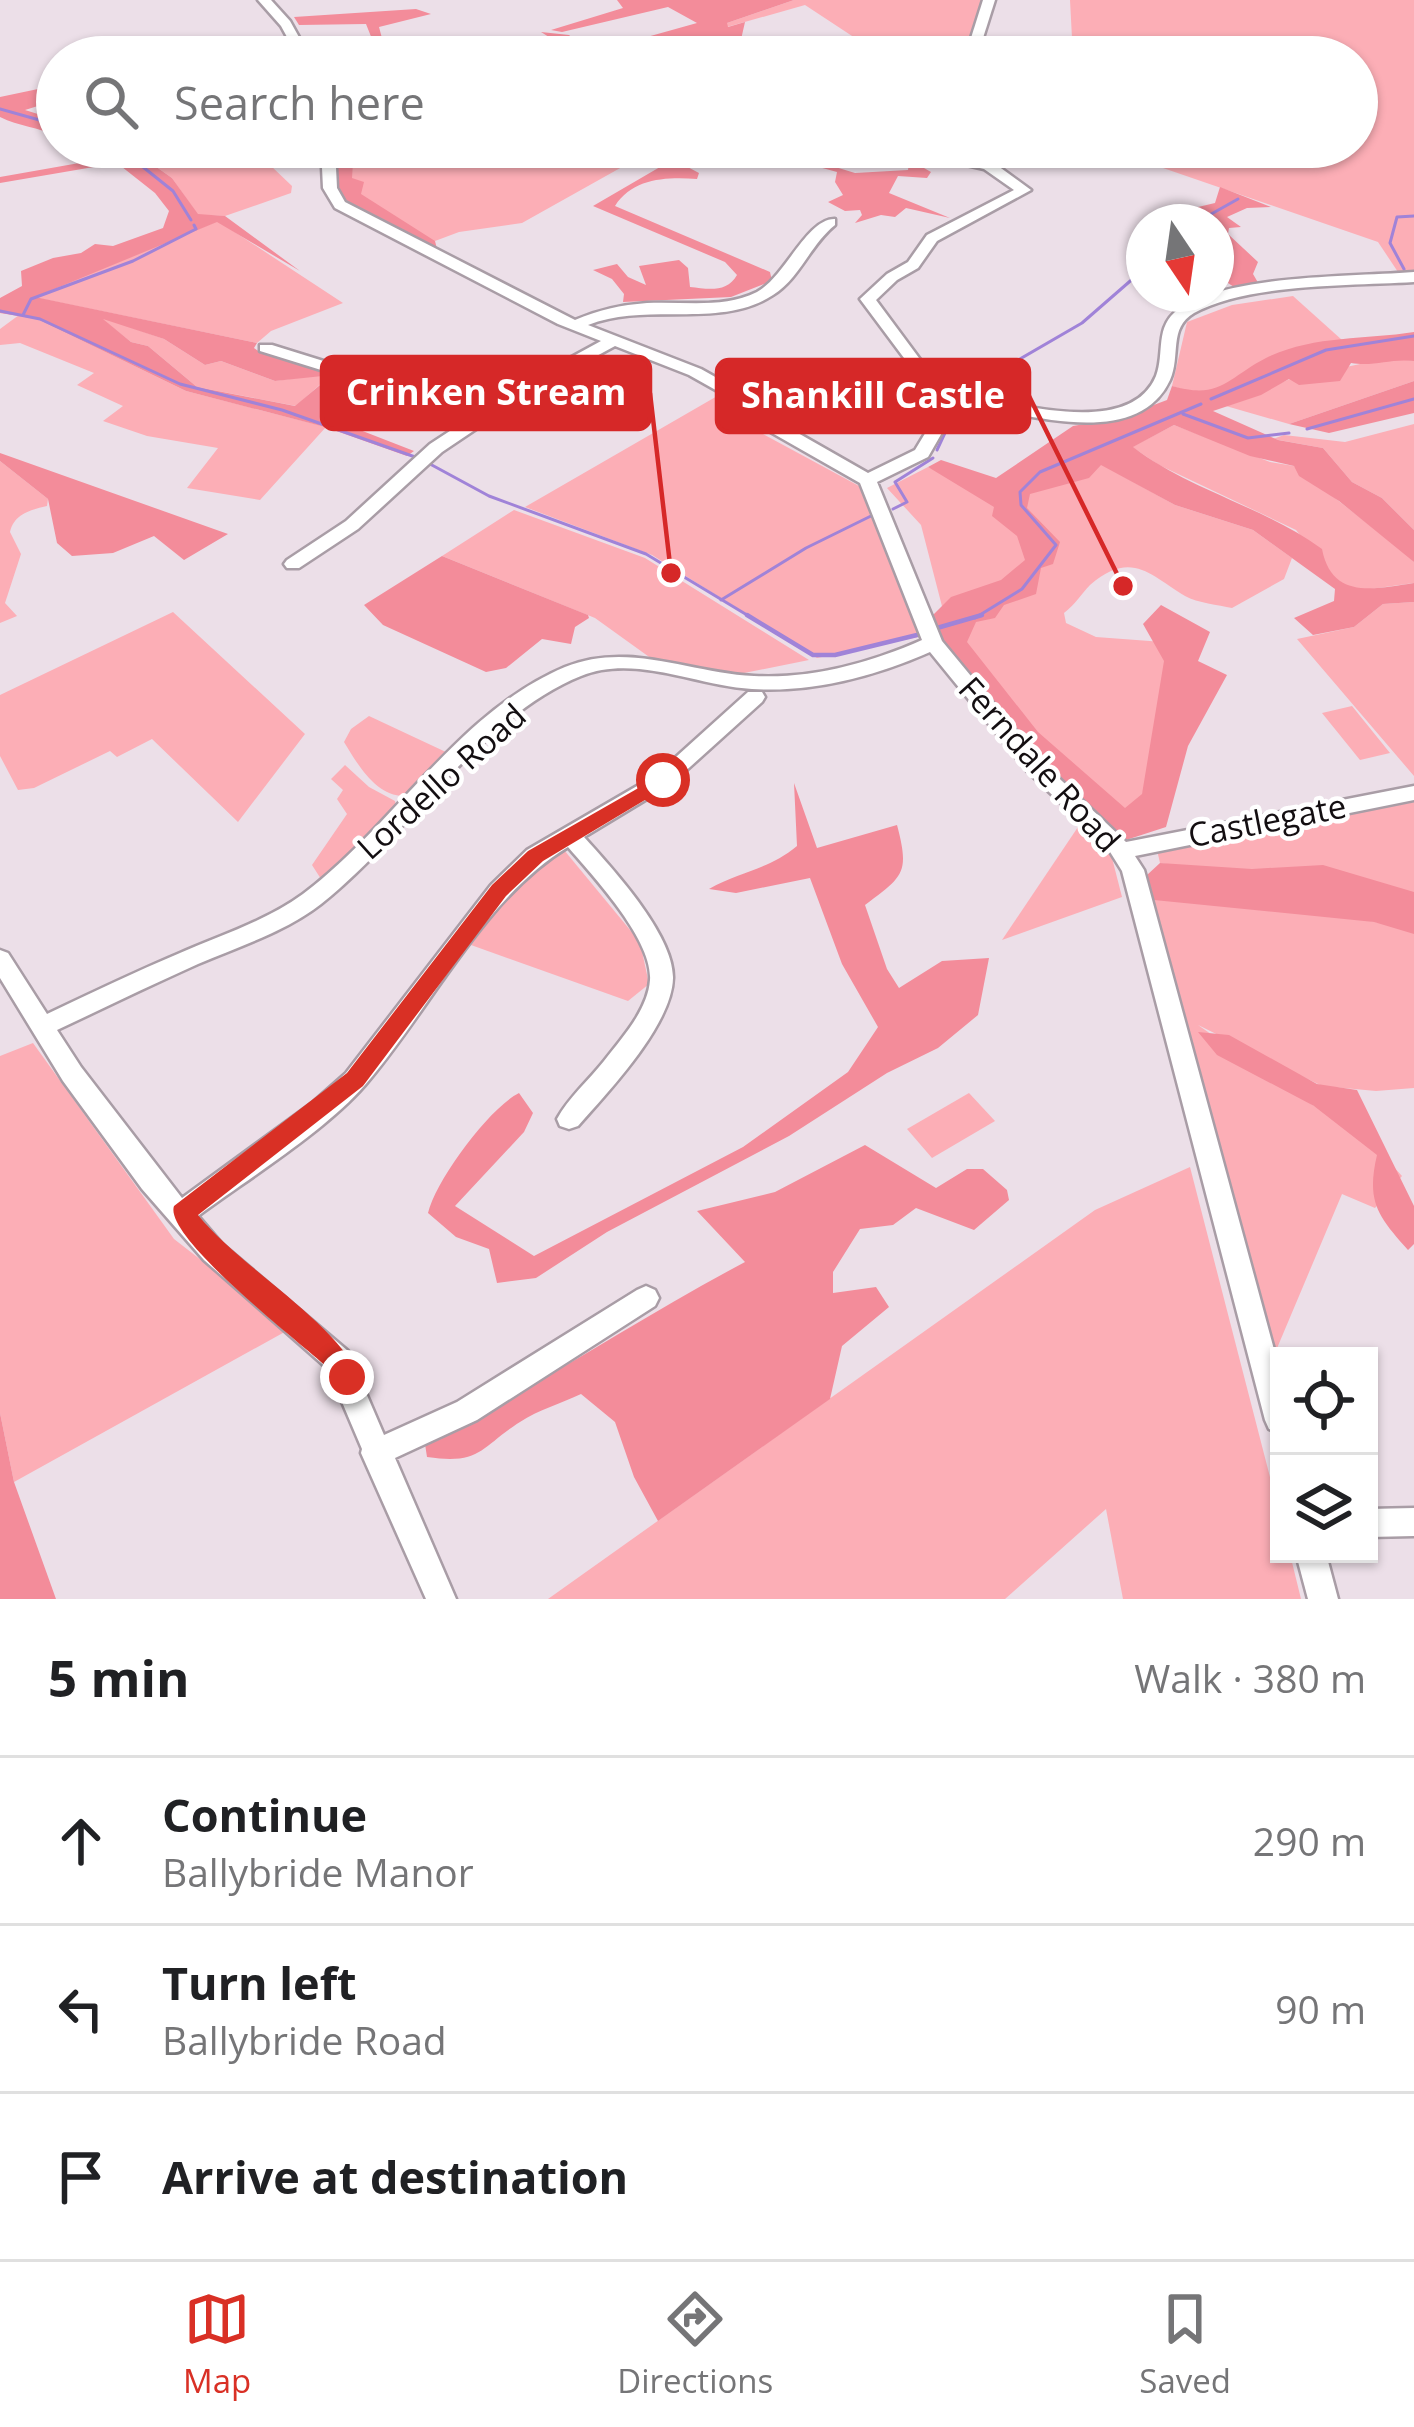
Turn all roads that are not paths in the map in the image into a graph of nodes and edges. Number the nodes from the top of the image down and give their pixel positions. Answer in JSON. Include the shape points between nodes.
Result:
{"nodes":[{"id":1,"x":264,"y":0,"type":"edge"},
{"id":2,"x":989,"y":0,"type":"edge"},
{"id":3,"x":293,"y":36,"type":"edge"},
{"id":4,"x":978,"y":36,"type":"edge"},
{"id":5,"x":329,"y":168,"type":"edge"},
{"id":6,"x":991,"y":168,"type":"edge"},
{"id":7,"x":830,"y":222,"type":"dead end"},
{"id":8,"x":1414,"y":277,"type":"edge"},
{"id":9,"x":576,"y":325,"type":"junction"},
{"id":10,"x":613,"y":340,"type":"junction"},
{"id":11,"x":266,"y":348,"type":"dead end"},
{"id":12,"x":919,"y":370,"type":"junction"},
{"id":13,"x":937,"y":393,"type":"junction"},
{"id":14,"x":822,"y":394,"type":"dead end"},
{"id":15,"x":470,"y":428,"type":"junction"},
{"id":16,"x":868,"y":480,"type":"junction"},
{"id":17,"x":293,"y":564,"type":"dead end"},
{"id":18,"x":933,"y":643,"type":"junction"},
{"id":19,"x":755,"y":697,"type":"dead end"},
{"id":20,"x":1414,"y":793,"type":"edge"},
{"id":21,"x":570,"y":835,"type":"junction"},
{"id":22,"x":1122,"y":851,"type":"junction"},
{"id":23,"x":0,"y":959,"type":"edge"},
{"id":24,"x":45,"y":1024,"type":"junction"},
{"id":25,"x":568,"y":1119,"type":"dead end"},
{"id":26,"x":182,"y":1213,"type":"junction"},
{"id":27,"x":646,"y":1298,"type":"dead end"},
{"id":28,"x":1270,"y":1386,"type":"edge"},
{"id":29,"x":375,"y":1454,"type":"junction"},
{"id":30,"x":1414,"y":1522,"type":"edge"},
{"id":31,"x":1378,"y":1523,"type":"edge"},
{"id":32,"x":1313,"y":1563,"type":"edge"},
{"id":33,"x":441,"y":1599,"type":"edge"},
{"id":34,"x":1323,"y":1599,"type":"edge"}],
"edges":[{"from":1,"to":3,"type":"street"},
{"from":2,"to":4,"type":"street"},
{"from":5,"to":9,"type":"street","via":[[340,205]]},
{"from":6,"to":12,"type":"street","via":[[1024,190],[932,238],[913,265],[868,299]]},
{"from":7,"to":9,"type":"street","via":[[757,299],[644,304]]},
{"from":8,"to":13,"type":"street","via":[[1223,296],[1186,310],[1168,331],[1160,385],[1129,408],[1052,417]]},
{"from":9,"to":10,"type":"street"},
{"from":10,"to":15,"type":"street"},
{"from":10,"to":16,"type":"street","via":[[695,372]]},
{"from":11,"to":15,"type":"street","via":[[401,390]]},
{"from":12,"to":13,"type":"street"},
{"from":12,"to":14,"type":"street","via":[[862,372]]},
{"from":13,"to":16,"type":"street","via":[[944,417],[931,443]]},
{"from":15,"to":17,"type":"street"},
{"from":16,"to":18,"type":"street","name":"Ferndale Road"},
{"from":18,"to":22,"type":"street","name":"Ferndale Road","via":[[1034,766]]},
{"from":18,"to":24,"type":"street","name":"Lordello Road","via":[[861,667],[760,683],[609,659],[569,673],[499,720],[309,901]]},
{"from":19,"to":21,"type":"street","via":[[663,780]]},
{"from":20,"to":22,"type":"street","name":"Castlegate"},
{"from":21,"to":25,"type":"street","via":[[658,948],[663,978],[638,1030]]},
{"from":21,"to":26,"type":"street","via":[[499,891],[355,1080]]},
{"from":22,"to":28,"type":"street","name":"Ferndale Road"},
{"from":23,"to":24,"type":"street"},
{"from":24,"to":26,"type":"street","via":[[72,1074]]},
{"from":26,"to":29,"type":"street","via":[[213,1252],[338,1360]]},
{"from":27,"to":29,"type":"street","via":[[467,1411]]},
{"from":29,"to":33,"type":"street"},
{"from":30,"to":31,"type":"street"},
{"from":32,"to":34,"type":"street"}]}
